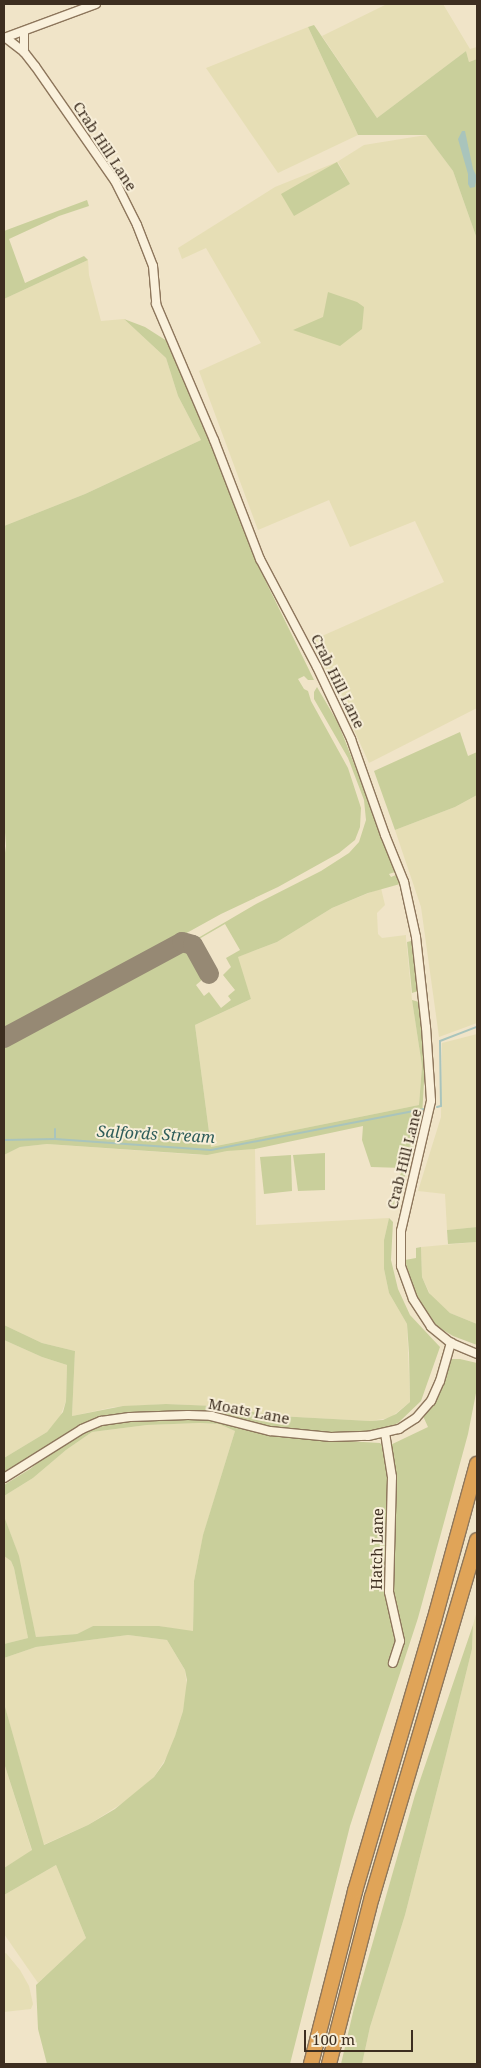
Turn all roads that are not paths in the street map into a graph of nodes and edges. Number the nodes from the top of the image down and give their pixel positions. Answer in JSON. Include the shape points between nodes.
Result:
{"nodes":[{"id":1,"x":96,"y":4,"type":"edge"},
{"id":2,"x":24,"y":32,"type":"junction"},
{"id":3,"x":5,"y":38,"type":"edge"},
{"id":4,"x":24,"y":52,"type":"junction"},
{"id":5,"x":452,"y":1343,"type":"junction"},
{"id":6,"x":477,"y":1354,"type":"edge"},
{"id":7,"x":385,"y":1432,"type":"junction"},
{"id":8,"x":477,"y":1464,"type":"edge"},
{"id":9,"x":4,"y":1478,"type":"edge"},
{"id":10,"x":477,"y":1540,"type":"edge"},
{"id":11,"x":393,"y":1663,"type":"dead end"},
{"id":12,"x":311,"y":2064,"type":"edge"},
{"id":13,"x":329,"y":2064,"type":"edge"}],
"edges":[{"from":1,"to":2,"type":"street"},
{"from":2,"to":3,"type":"street"},
{"from":2,"to":4,"type":"street"},
{"from":3,"to":4,"type":"street","name":"Crab Hill Lane"},
{"from":4,"to":5,"type":"street","name":"Crab Hill Lane","via":[[115,181],[137,225],[153,266],[156,304],[260,559],[351,739],[404,882],[416,937],[431,1102],[401,1231],[400,1260],[405,1281],[421,1314]]},
{"from":5,"to":6,"type":"street","name":"Crab Hill Lane"},
{"from":5,"to":7,"type":"street","name":"Moats Lane","via":[[428,1406],[409,1423]]},
{"from":7,"to":9,"type":"street","name":"Moats Lane","via":[[368,1436],[332,1436],[270,1430],[211,1416],[130,1417],[101,1421],[82,1429]]},
{"from":7,"to":11,"type":"street","name":"Hatch Lane","via":[[392,1477],[389,1592],[400,1641]]},
{"from":8,"to":12,"type":"highway","via":[[355,1892]]},
{"from":10,"to":13,"type":"highway","via":[[372,1897]]}]}
